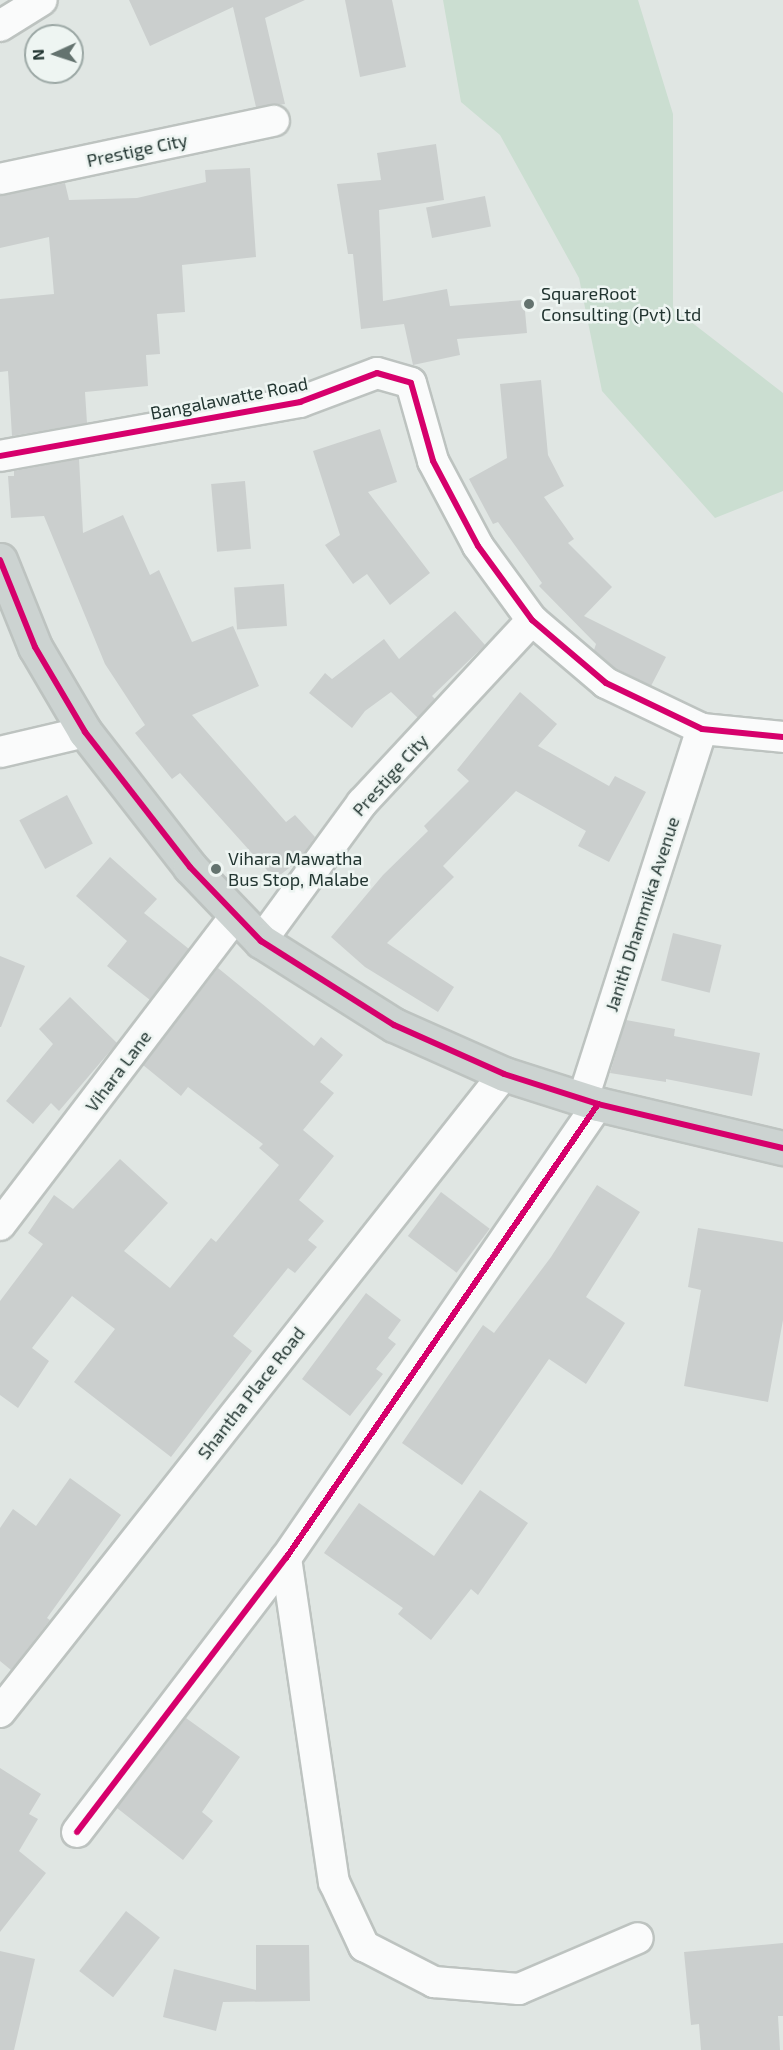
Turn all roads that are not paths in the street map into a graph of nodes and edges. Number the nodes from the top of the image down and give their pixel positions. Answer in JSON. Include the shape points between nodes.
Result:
{"nodes":[{"id":1,"x":42,"y":0,"type":"edge"},
{"id":2,"x":0,"y":26,"type":"edge"},
{"id":3,"x":274,"y":121,"type":"dead end"},
{"id":4,"x":0,"y":179,"type":"edge"},
{"id":5,"x":0,"y":456,"type":"edge"},
{"id":6,"x":0,"y":560,"type":"edge"},
{"id":7,"x":532,"y":620,"type":"junction"},
{"id":8,"x":702,"y":729,"type":"junction"},
{"id":9,"x":85,"y":732,"type":"junction"},
{"id":10,"x":783,"y":737,"type":"edge"},
{"id":11,"x":0,"y":752,"type":"edge"},
{"id":12,"x":235,"y":916,"type":"junction"},
{"id":13,"x":261,"y":941,"type":"junction"},
{"id":14,"x":504,"y":1074,"type":"junction"},
{"id":15,"x":591,"y":1102,"type":"junction"},
{"id":16,"x":783,"y":1148,"type":"edge"},
{"id":17,"x":0,"y":1225,"type":"edge"},
{"id":18,"x":286,"y":1558,"type":"junction"},
{"id":19,"x":0,"y":1712,"type":"edge"},
{"id":20,"x":77,"y":1832,"type":"dead end"},
{"id":21,"x":638,"y":1938,"type":"dead end"}],
"edges":[{"from":1,"to":2,"type":"street"},
{"from":3,"to":4,"type":"street","name":"Prestige City"},
{"from":5,"to":7,"type":"street","name":"Bangalawatte Road","via":[[300,402],[377,373],[411,383],[433,460],[478,546]]},
{"from":6,"to":9,"type":"main road","via":[[35,647]]},
{"from":7,"to":8,"type":"street","name":"Bangalawatte Road","via":[[606,682]]},
{"from":7,"to":13,"type":"street","name":"Prestige City","via":[[362,803]]},
{"from":8,"to":10,"type":"street","name":"Bangalawatte Road"},
{"from":8,"to":15,"type":"street","name":"Janith Dhammika Avenue"},
{"from":9,"to":11,"type":"street"},
{"from":9,"to":12,"type":"main road","via":[[190,867]]},
{"from":12,"to":13,"type":"main road"},
{"from":12,"to":17,"type":"street","name":"Vihara Lane"},
{"from":13,"to":14,"type":"main road","via":[[394,1025]]},
{"from":14,"to":15,"type":"main road"},
{"from":14,"to":19,"type":"street","name":"Shantha Place Road"},
{"from":15,"to":16,"type":"main road"},
{"from":15,"to":18,"type":"street","name":"Janith Dhammika Avenue"},
{"from":18,"to":20,"type":"street","name":"Janith Dhammika Avenue"},
{"from":18,"to":21,"type":"street","via":[[334,1882],[364,1946],[434,1982],[519,1989]]}]}
